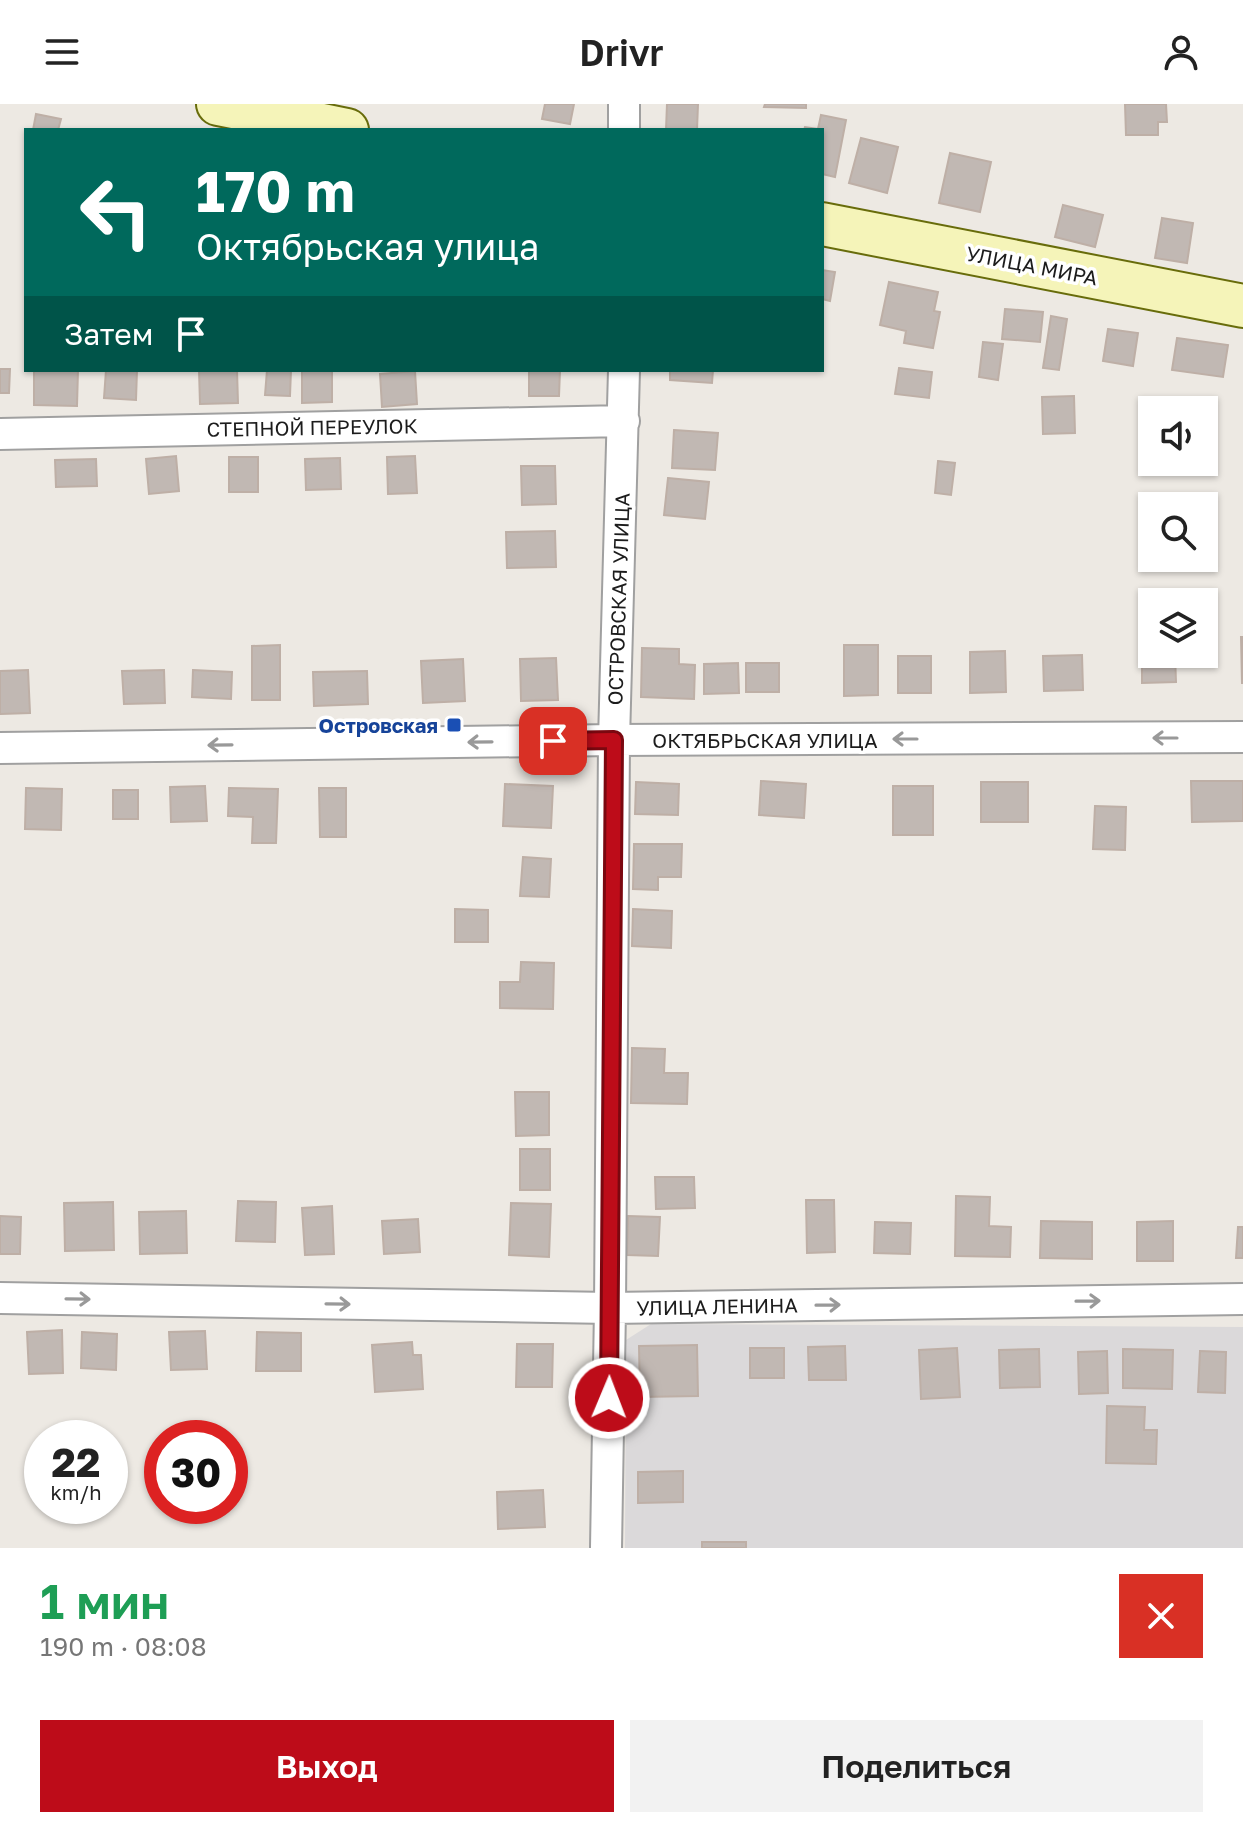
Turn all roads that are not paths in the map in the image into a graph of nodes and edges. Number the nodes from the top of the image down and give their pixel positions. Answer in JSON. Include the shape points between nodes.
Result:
{"nodes":[{"id":1,"x":218,"y":104,"type":"edge"},
{"id":2,"x":624,"y":104,"type":"edge"},
{"id":3,"x":337,"y":128,"type":"edge"},
{"id":4,"x":624,"y":128,"type":"edge"},
{"id":5,"x":824,"y":224,"type":"edge"},
{"id":6,"x":1243,"y":306,"type":"edge"},
{"id":7,"x":624,"y":372,"type":"edge"},
{"id":8,"x":624,"y":421,"type":"junction"},
{"id":9,"x":0,"y":434,"type":"edge"},
{"id":10,"x":1243,"y":737,"type":"edge"},
{"id":11,"x":614,"y":740,"type":"junction"},
{"id":12,"x":0,"y":748,"type":"edge"},
{"id":13,"x":0,"y":1298,"type":"edge"},
{"id":14,"x":1243,"y":1299,"type":"edge"},
{"id":15,"x":610,"y":1308,"type":"junction"},
{"id":16,"x":606,"y":1548,"type":"edge"}],
"edges":[{"from":1,"to":3,"type":"main road"},
{"from":2,"to":4,"type":"street"},
{"from":5,"to":6,"type":"main road","name":"УЛИЦА МИРА"},
{"from":7,"to":8,"type":"street","name":"ОСТРОВСКАЯ УЛИЦА"},
{"from":8,"to":9,"type":"street","name":"СТЕПНОЙ ПЕРЕУЛОК"},
{"from":8,"to":11,"type":"street","name":"ОСТРОВСКАЯ УЛИЦА"},
{"from":10,"to":11,"type":"street","name":"ОКТЯБРЬСКАЯ УЛИЦА","one_way":true},
{"from":11,"to":12,"type":"street","name":"ОКТЯБРЬСКАЯ УЛИЦА","one_way":true},
{"from":11,"to":15,"type":"street","name":"ОСТРОВСКАЯ УЛИЦА"},
{"from":13,"to":15,"type":"street","name":"УЛИЦА ЛЕНИНА","one_way":true},
{"from":15,"to":14,"type":"street","name":"УЛИЦА ЛЕНИНА","one_way":true},
{"from":15,"to":16,"type":"street","name":"ОСТРОВСКАЯ УЛИЦА"}]}
